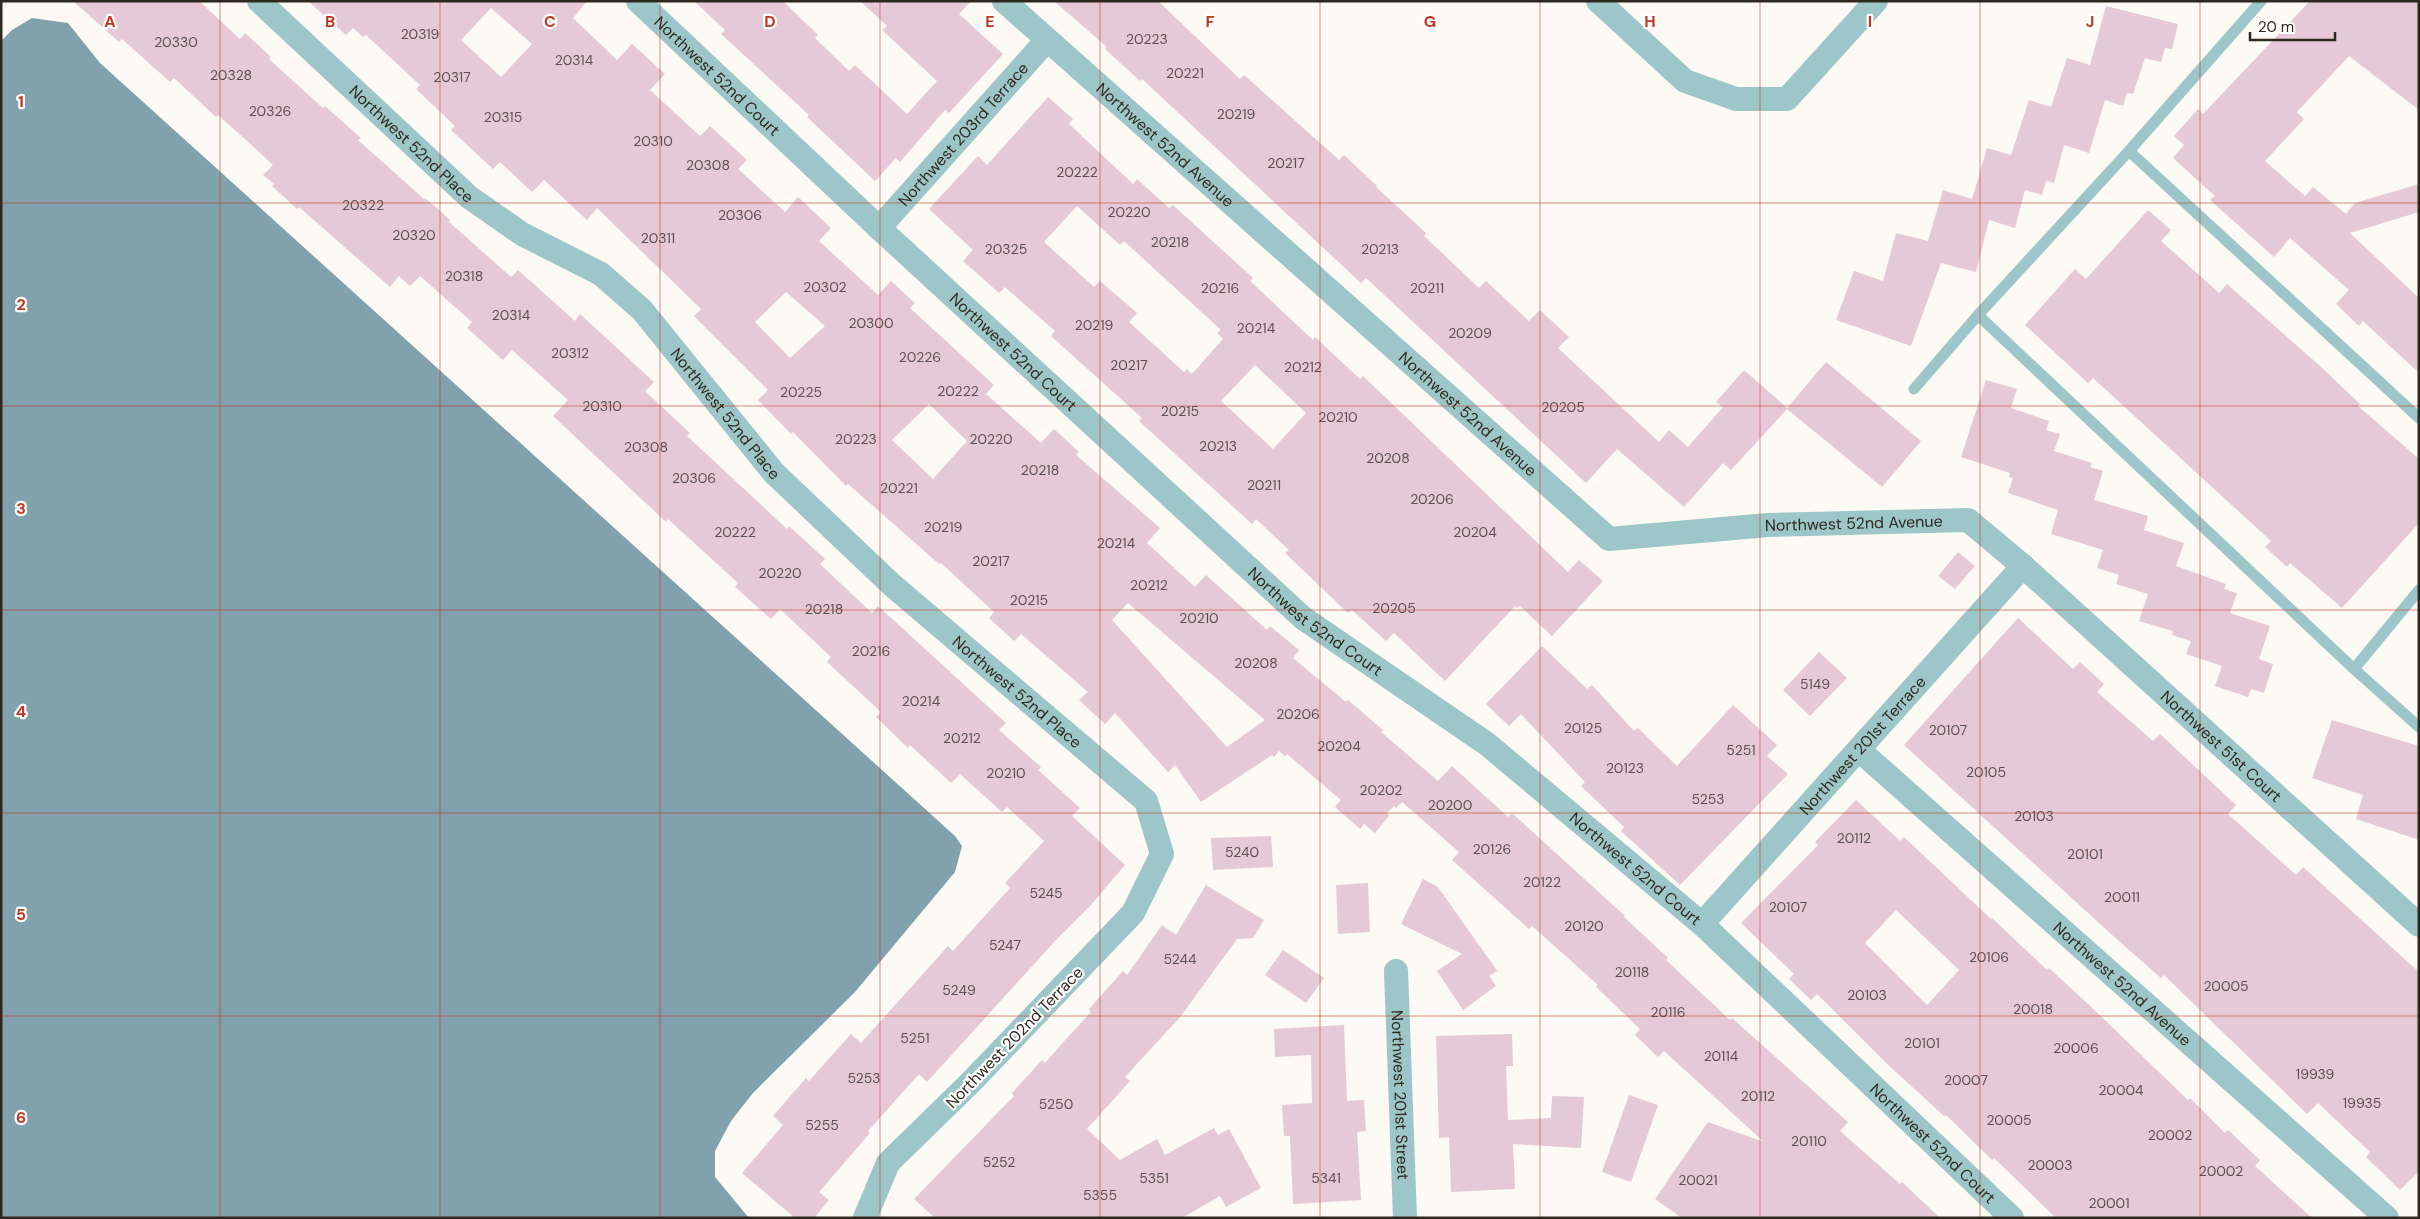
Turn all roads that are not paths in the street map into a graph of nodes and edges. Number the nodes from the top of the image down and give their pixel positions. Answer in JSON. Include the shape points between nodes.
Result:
{"nodes":[{"id":1,"x":259,"y":1,"type":"edge"},
{"id":2,"x":638,"y":1,"type":"edge"},
{"id":3,"x":1004,"y":1,"type":"edge"},
{"id":4,"x":1598,"y":1,"type":"edge"},
{"id":5,"x":1876,"y":1,"type":"edge"},
{"id":6,"x":2261,"y":1,"type":"edge"},
{"id":7,"x":1047,"y":40,"type":"junction"},
{"id":8,"x":2129,"y":151,"type":"junction"},
{"id":9,"x":879,"y":228,"type":"junction"},
{"id":10,"x":1978,"y":315,"type":"junction"},
{"id":11,"x":1914,"y":389,"type":"dead end"},
{"id":12,"x":2419,"y":418,"type":"edge"},
{"id":13,"x":2023,"y":566,"type":"junction"},
{"id":14,"x":2419,"y":590,"type":"edge"},
{"id":15,"x":2354,"y":669,"type":"junction"},
{"id":16,"x":2419,"y":726,"type":"edge"},
{"id":17,"x":1860,"y":750,"type":"junction"},
{"id":18,"x":1162,"y":854,"type":"joint"},
{"id":19,"x":1702,"y":924,"type":"junction"},
{"id":20,"x":2419,"y":925,"type":"edge"},
{"id":21,"x":1396,"y":970,"type":"dead end"},
{"id":22,"x":865,"y":1218,"type":"edge"},
{"id":23,"x":1405,"y":1218,"type":"edge"},
{"id":24,"x":2012,"y":1218,"type":"edge"},
{"id":25,"x":2387,"y":1218,"type":"edge"}],
"edges":[{"from":1,"to":18,"type":"street","name":"Northwest 52nd Place","via":[[469,197],[522,234],[601,274],[642,310],[774,473],[892,585],[1146,801]]},
{"from":2,"to":9,"type":"street","name":"Northwest 52nd Court"},
{"from":3,"to":7,"type":"street","name":"Northwest 52nd Avenue"},
{"from":4,"to":5,"type":"street","via":[[1685,81],[1736,99],[1787,99]]},
{"from":6,"to":8,"type":"lane"},
{"from":7,"to":9,"type":"street","name":"Northwest 203rd Terrace"},
{"from":7,"to":13,"type":"street","name":"Northwest 52nd Avenue","via":[[1609,539],[1768,525],[1968,520]]},
{"from":8,"to":10,"type":"lane"},
{"from":8,"to":12,"type":"lane"},
{"from":9,"to":19,"type":"street","name":"Northwest 52nd Court","via":[[1304,618],[1488,744]]},
{"from":10,"to":11,"type":"lane"},
{"from":10,"to":15,"type":"lane"},
{"from":13,"to":17,"type":"street","name":"Northwest 201st Terrace"},
{"from":13,"to":20,"type":"street","name":"Northwest 51st Court"},
{"from":14,"to":15,"type":"lane"},
{"from":15,"to":16,"type":"lane"},
{"from":17,"to":19,"type":"street","name":"Northwest 201st Terrace"},
{"from":17,"to":25,"type":"street","name":"Northwest 52nd Avenue"},
{"from":18,"to":22,"type":"street","name":"Northwest 202nd Terrace","via":[[1133,913],[971,1082],[888,1163]]},
{"from":19,"to":24,"type":"street","name":"Northwest 52nd Court"},
{"from":21,"to":23,"type":"street","name":"Northwest 201st Street"}]}
